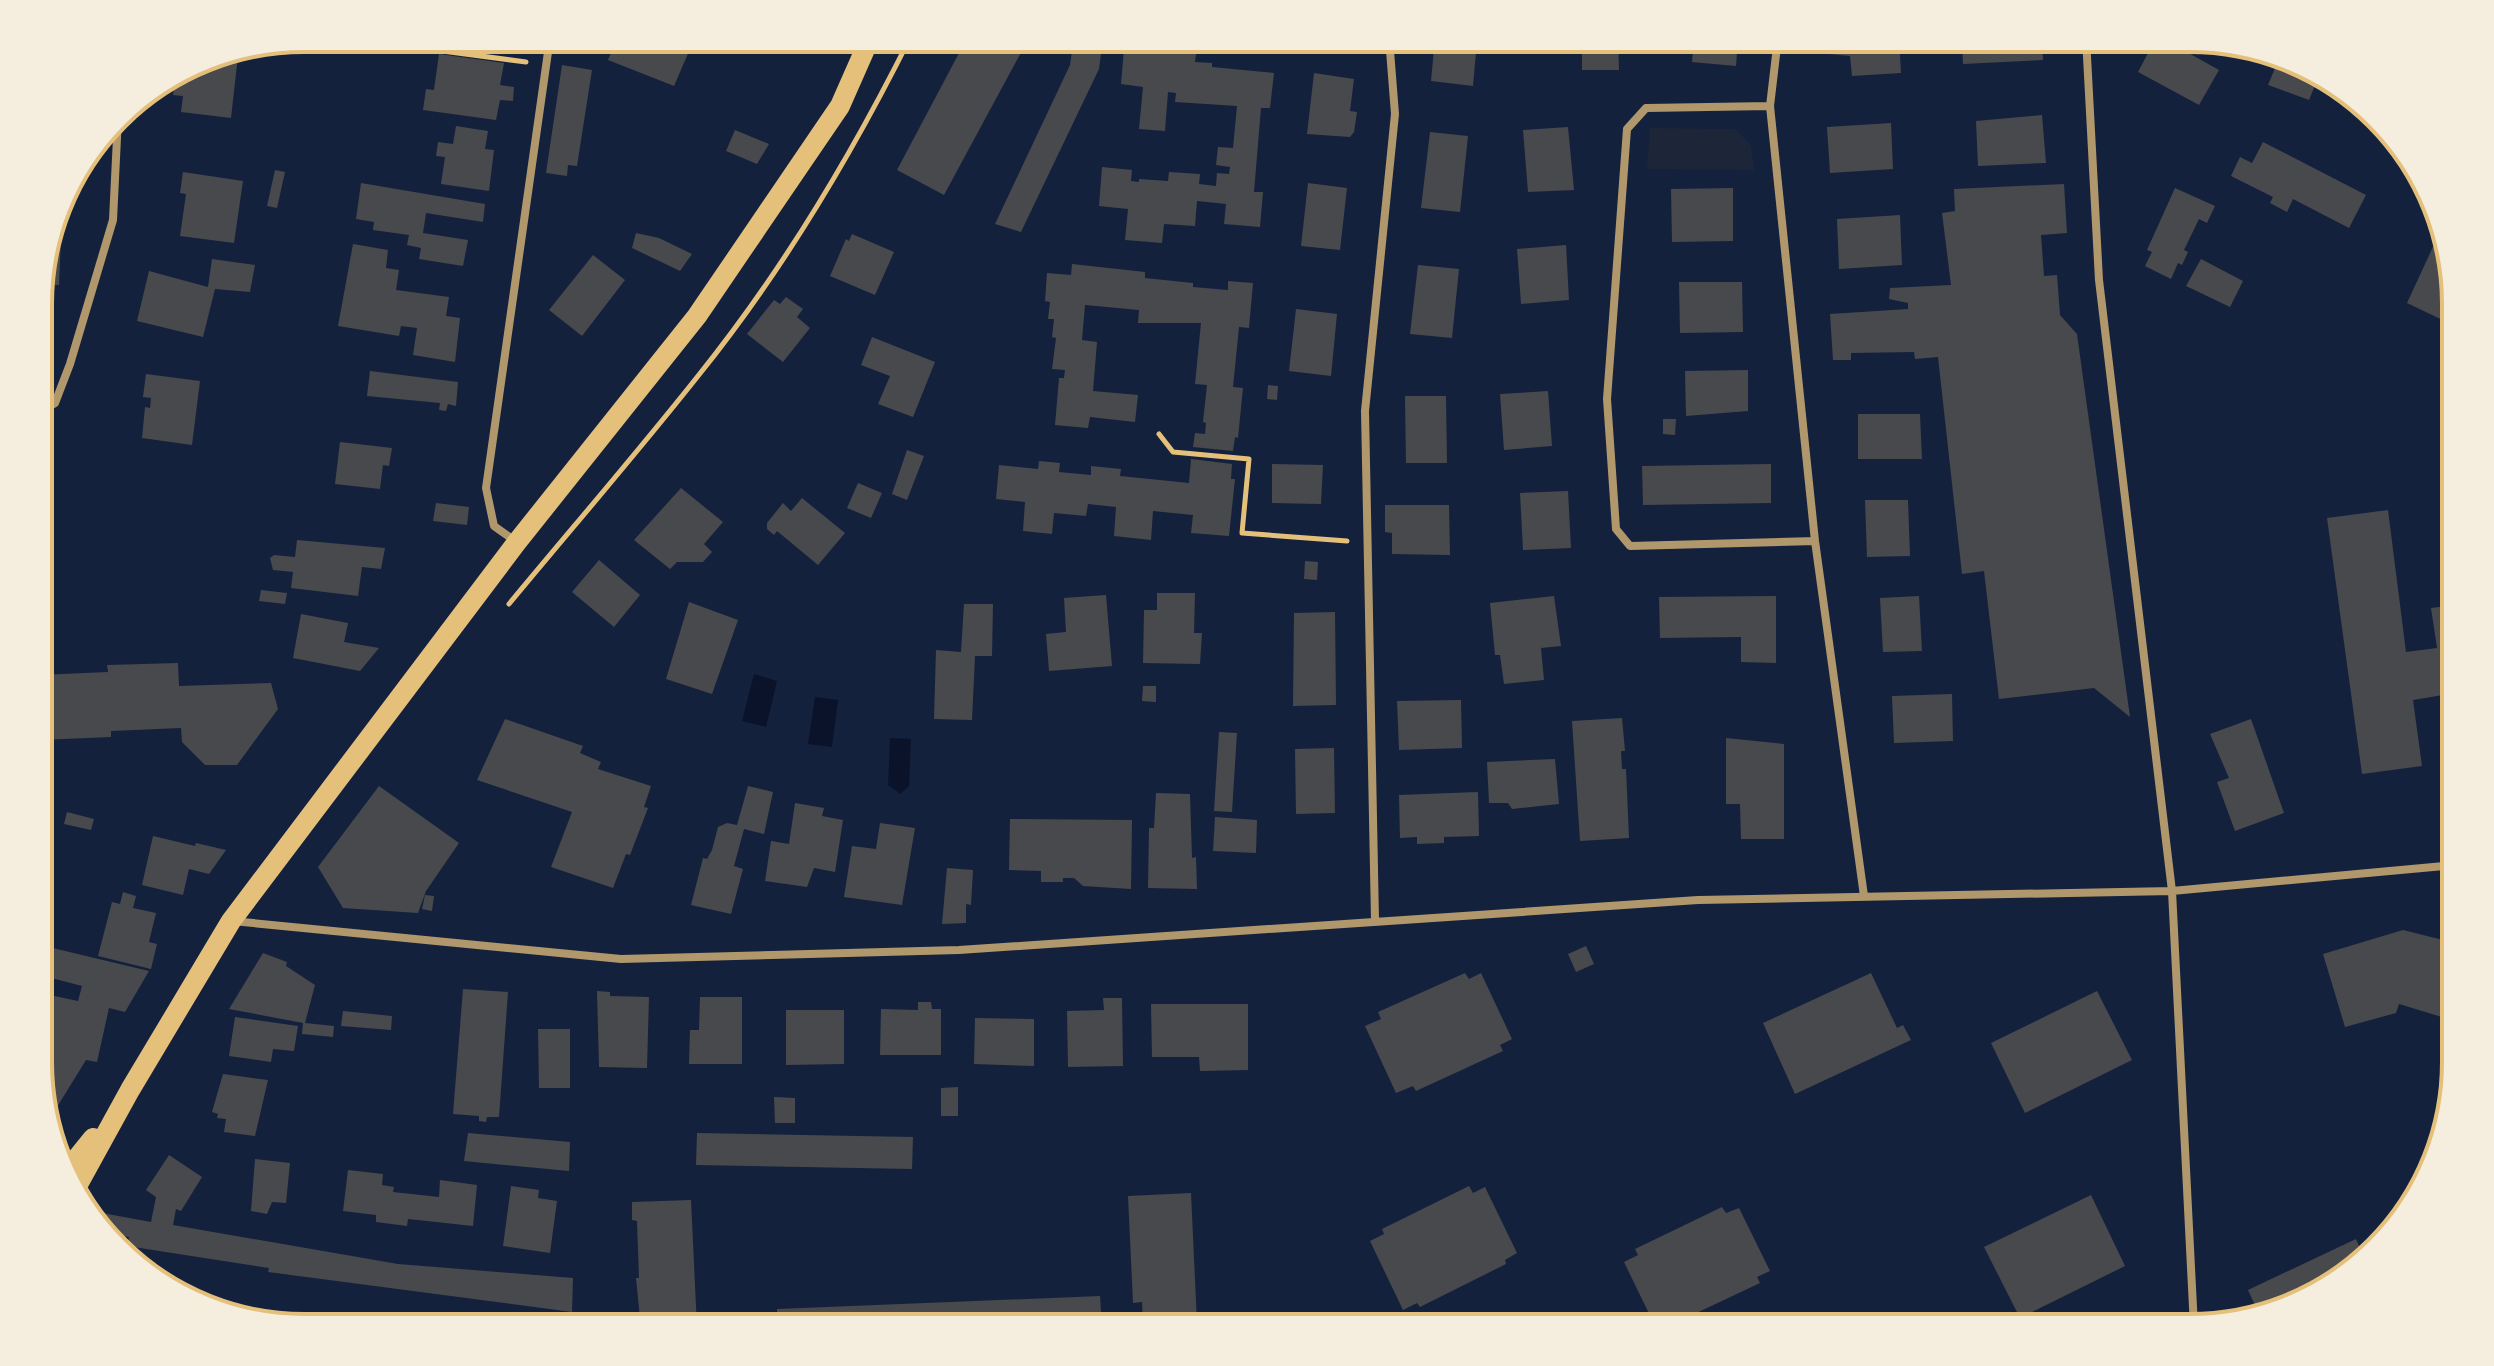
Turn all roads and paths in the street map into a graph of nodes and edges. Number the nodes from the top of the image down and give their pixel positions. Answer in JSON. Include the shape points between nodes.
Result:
{"nodes":[{"id":1,"x":449,"y":52,"type":"edge"},
{"id":2,"x":548,"y":52,"type":"edge"},
{"id":3,"x":864,"y":52,"type":"edge"},
{"id":4,"x":903,"y":52,"type":"edge"},
{"id":5,"x":1390,"y":52,"type":"edge"},
{"id":6,"x":1776,"y":52,"type":"edge"},
{"id":7,"x":2087,"y":52,"type":"edge"},
{"id":8,"x":547,"y":65,"type":"junction"},
{"id":9,"x":1770,"y":106,"type":"junction"},
{"id":10,"x":117,"y":136,"type":"edge"},
{"id":11,"x":52,"y":405,"type":"edge"},
{"id":12,"x":1159,"y":434,"type":"dead end"},
{"id":13,"x":1815,"y":541,"type":"junction"},
{"id":14,"x":517,"y":542,"type":"junction"},
{"id":15,"x":1368,"y":543,"type":"junction"},
{"id":16,"x":506,"y":608,"type":"dead end"},
{"id":17,"x":2441,"y":866,"type":"edge"},
{"id":18,"x":2172,"y":891,"type":"junction"},
{"id":19,"x":1864,"y":896,"type":"junction"},
{"id":20,"x":1375,"y":920,"type":"junction"},
{"id":21,"x":231,"y":921,"type":"junction"},
{"id":22,"x":130,"y":1090,"type":"junction"},
{"id":23,"x":73,"y":1162,"type":"edge"},
{"id":24,"x":81,"y":1179,"type":"edge"},
{"id":25,"x":2193,"y":1313,"type":"edge"}],
"edges":[{"from":1,"to":8,"type":"path"},
{"from":2,"to":8,"type":"street"},
{"from":3,"to":14,"type":"main road","via":[[840,106],[697,316]]},
{"from":4,"to":16,"type":"path","via":[[850,153],[761,288],[699,374]]},
{"from":5,"to":15,"type":"street","via":[[1395,114],[1365,411]]},
{"from":6,"to":9,"type":"street"},
{"from":7,"to":18,"type":"street","via":[[2099,280]]},
{"from":8,"to":14,"type":"street","via":[[486,488],[494,526]]},
{"from":9,"to":13,"type":"street"},
{"from":9,"to":13,"type":"street","via":[[1646,108],[1627,129],[1607,399],[1616,529],[1630,546]]},
{"from":10,"to":11,"type":"street","via":[[113,220],[70,364]]},
{"from":12,"to":15,"type":"path","via":[[1173,452],[1249,459],[1242,533]]},
{"from":13,"to":19,"type":"street"},
{"from":14,"to":21,"type":"main road"},
{"from":15,"to":20,"type":"street"},
{"from":17,"to":18,"type":"street"},
{"from":18,"to":19,"type":"street"},
{"from":18,"to":25,"type":"street"},
{"from":19,"to":20,"type":"street","via":[[1698,900]]},
{"from":20,"to":21,"type":"street","via":[[959,950],[621,959]]},
{"from":21,"to":22,"type":"main road"},
{"from":22,"to":23,"type":"main road"},
{"from":22,"to":24,"type":"main road"}]}
